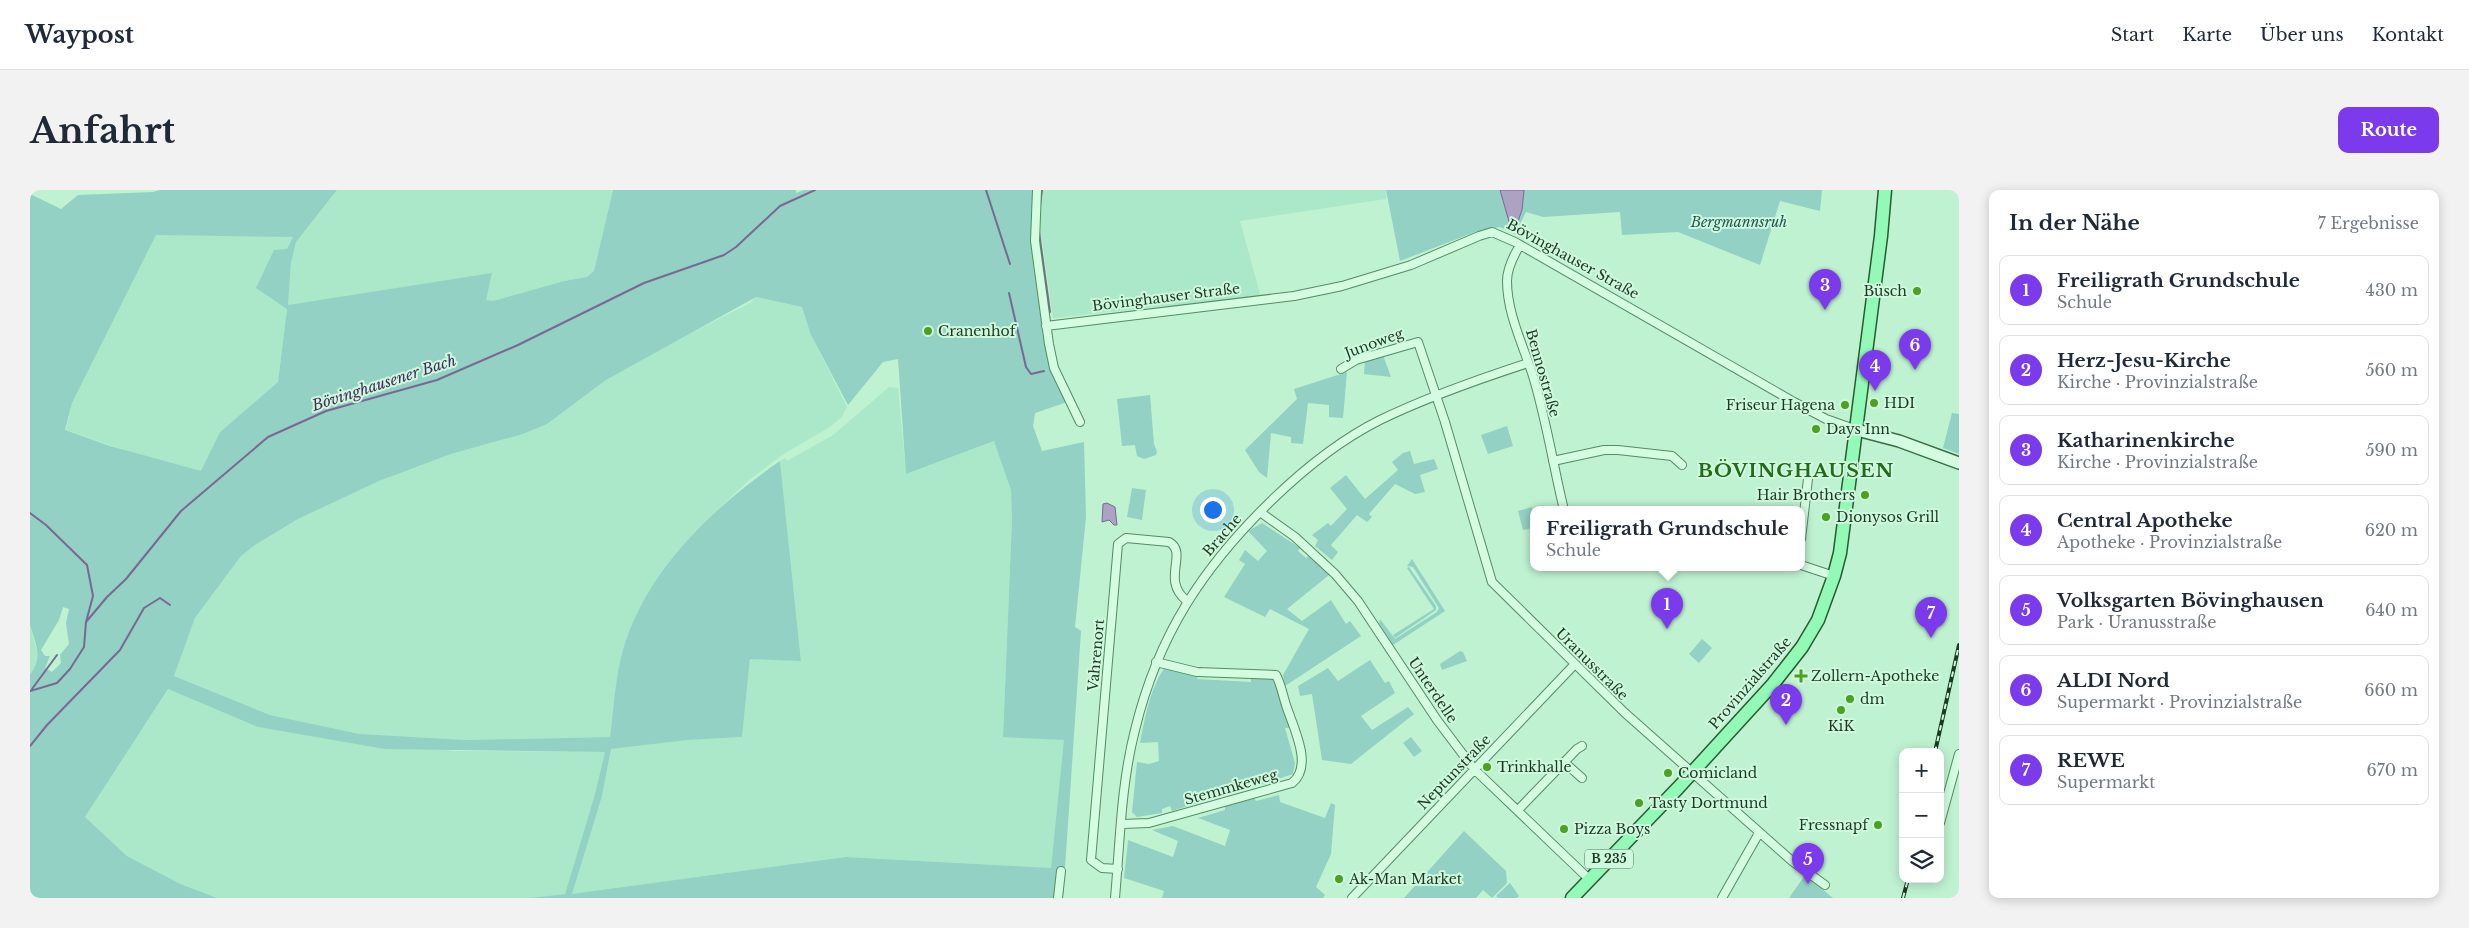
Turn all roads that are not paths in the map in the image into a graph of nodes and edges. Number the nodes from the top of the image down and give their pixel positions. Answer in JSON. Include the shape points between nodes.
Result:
{"nodes":[{"id":1,"x":1037,"y":190,"type":"edge"},
{"id":2,"x":1885,"y":190,"type":"edge"},
{"id":3,"x":1520,"y":245,"type":"junction"},
{"id":4,"x":1046,"y":326,"type":"junction"},
{"id":5,"x":1528,"y":363,"type":"junction"},
{"id":6,"x":1341,"y":369,"type":"dead end"},
{"id":7,"x":1436,"y":396,"type":"junction"},
{"id":8,"x":1080,"y":422,"type":"dead end"},
{"id":9,"x":1857,"y":430,"type":"junction"},
{"id":10,"x":1554,"y":460,"type":"junction"},
{"id":11,"x":1959,"y":463,"type":"edge"},
{"id":12,"x":1682,"y":465,"type":"dead end"},
{"id":13,"x":1808,"y":479,"type":"dead end"},
{"id":14,"x":1563,"y":506,"type":"edge"},
{"id":15,"x":1805,"y":506,"type":"edge"},
{"id":16,"x":1260,"y":512,"type":"junction"},
{"id":17,"x":1805,"y":566,"type":"edge"},
{"id":18,"x":1834,"y":576,"type":"junction"},
{"id":19,"x":1187,"y":601,"type":"junction"},
{"id":20,"x":1156,"y":662,"type":"junction"},
{"id":21,"x":1575,"y":664,"type":"junction"},
{"id":22,"x":1582,"y":746,"type":"dead end"},
{"id":23,"x":1959,"y":754,"type":"edge"},
{"id":24,"x":1564,"y":762,"type":"junction"},
{"id":25,"x":1474,"y":769,"type":"junction"},
{"id":26,"x":1691,"y":773,"type":"junction"},
{"id":27,"x":1582,"y":778,"type":"dead end"},
{"id":28,"x":1944,"y":808,"type":"edge"},
{"id":29,"x":1518,"y":810,"type":"junction"},
{"id":30,"x":1122,"y":824,"type":"junction"},
{"id":31,"x":1759,"y":832,"type":"junction"},
{"id":32,"x":1118,"y":869,"type":"junction"},
{"id":33,"x":1061,"y":871,"type":"dead end"},
{"id":34,"x":1590,"y":880,"type":"junction"},
{"id":35,"x":1825,"y":885,"type":"dead end"},
{"id":36,"x":1058,"y":898,"type":"edge"},
{"id":37,"x":1115,"y":898,"type":"edge"},
{"id":38,"x":1352,"y":898,"type":"edge"},
{"id":39,"x":1573,"y":898,"type":"edge"},
{"id":40,"x":1722,"y":898,"type":"edge"}],
"edges":[{"from":1,"to":4,"type":"street","via":[[1035,241]]},
{"from":2,"to":9,"type":"main road","name":"Provinzialstraße","number":"B 235"},
{"from":3,"to":4,"type":"street","name":"Bövinghauser Straße","via":[[1492,232],[1411,265],[1310,293],[1220,307]]},
{"from":3,"to":5,"type":"street","name":"Bennostraße","via":[[1510,267],[1507,287]]},
{"from":3,"to":9,"type":"street","name":"Bövinghauser Straße","via":[[1800,405]]},
{"from":4,"to":8,"type":"street","via":[[1054,368]]},
{"from":5,"to":7,"type":"street","name":"Brache"},
{"from":5,"to":10,"type":"street","name":"Bennostraße"},
{"from":6,"to":7,"type":"street","name":"Junoweg","via":[[1356,360],[1418,342]]},
{"from":7,"to":16,"type":"street","name":"Brache","via":[[1379,420],[1340,444],[1294,479]]},
{"from":7,"to":21,"type":"street","name":"Uranusstraße","via":[[1492,582]]},
{"from":9,"to":11,"type":"main road","name":"Bövinghauser Straße"},
{"from":9,"to":18,"type":"main road","name":"Provinzialstraße","number":"B 235"},
{"from":10,"to":12,"type":"street","via":[[1618,450],[1672,456]]},
{"from":10,"to":14,"type":"street","name":"Bennostraße"},
{"from":13,"to":15,"type":"street"},
{"from":16,"to":19,"type":"street","name":"Brache","via":[[1218,557]]},
{"from":16,"to":25,"type":"street","name":"Unterdelle","via":[[1322,560],[1358,600],[1437,720]]},
{"from":17,"to":18,"type":"street"},
{"from":18,"to":26,"type":"main road","name":"Provinzialstraße","number":"B 235","via":[[1818,620],[1794,658]]},
{"from":19,"to":20,"type":"street","name":"Brache"},
{"from":19,"to":32,"type":"street","name":"Vahrenort","via":[[1176,591],[1174,584],[1174,544],[1121,540],[1118,544],[1091,860],[1102,868]]},
{"from":20,"to":30,"type":"street","name":"Brache","via":[[1134,731]]},
{"from":20,"to":30,"type":"street","name":"Stemmkeweg","via":[[1197,672],[1276,675],[1301,751],[1301,770],[1292,783],[1149,823]]},
{"from":21,"to":25,"type":"street","name":"Neptunstraße"},
{"from":21,"to":26,"type":"street","name":"Uranusstraße"},
{"from":22,"to":24,"type":"street"},
{"from":23,"to":28,"type":"street"},
{"from":24,"to":27,"type":"street"},
{"from":24,"to":29,"type":"street"},
{"from":25,"to":29,"type":"street","name":"Unterdelle"},
{"from":25,"to":38,"type":"street","name":"Neptunstraße"},
{"from":26,"to":31,"type":"street","name":"Uranusstraße"},
{"from":26,"to":34,"type":"main road","name":"Provinzialstraße","number":"B 235"},
{"from":29,"to":34,"type":"street","name":"Unterdelle"},
{"from":30,"to":32,"type":"street","name":"Brache"},
{"from":31,"to":35,"type":"street","name":"Uranusstraße"},
{"from":31,"to":40,"type":"street"},
{"from":32,"to":37,"type":"street","name":"Brache"},
{"from":33,"to":36,"type":"street"},
{"from":34,"to":39,"type":"main road","name":"Provinzialstraße","number":"B 235"}]}
